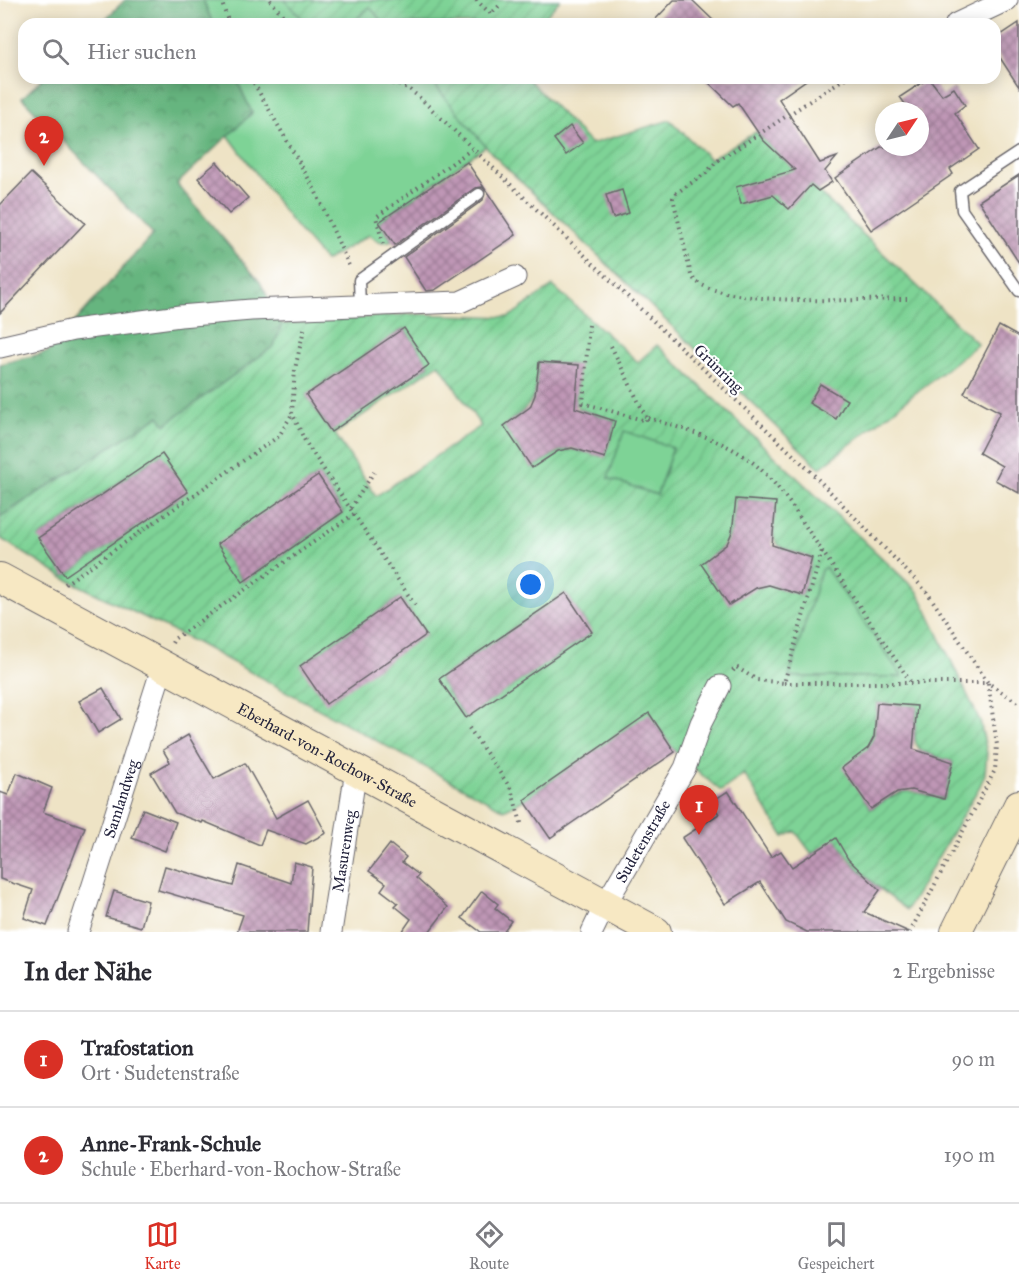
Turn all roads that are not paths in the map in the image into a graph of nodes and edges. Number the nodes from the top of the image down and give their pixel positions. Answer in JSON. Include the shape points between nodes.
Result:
{"nodes":[{"id":1,"x":1006,"y":0,"type":"edge"},
{"id":2,"x":968,"y":18,"type":"edge"},
{"id":3,"x":1019,"y":152,"type":"edge"},
{"id":4,"x":479,"y":194,"type":"dead end"},
{"id":5,"x":515,"y":277,"type":"dead end"},
{"id":6,"x":1019,"y":291,"type":"edge"},
{"id":7,"x":360,"y":306,"type":"junction"},
{"id":8,"x":0,"y":347,"type":"edge"},
{"id":9,"x":0,"y":578,"type":"edge"},
{"id":10,"x":163,"y":665,"type":"junction"},
{"id":11,"x":720,"y":686,"type":"road end"},
{"id":12,"x":356,"y":770,"type":"junction"},
{"id":13,"x":1019,"y":805,"type":"edge"},
{"id":14,"x":605,"y":905,"type":"junction"},
{"id":15,"x":78,"y":932,"type":"edge"},
{"id":16,"x":331,"y":932,"type":"edge"},
{"id":17,"x":592,"y":932,"type":"edge"},
{"id":18,"x":656,"y":932,"type":"edge"},
{"id":19,"x":956,"y":932,"type":"edge"}],
"edges":[{"from":1,"to":2,"type":"street"},
{"from":3,"to":6,"type":"lane","via":[[960,191],[962,210]]},
{"from":4,"to":7,"type":"lane","via":[[359,280]]},
{"from":5,"to":7,"type":"street","via":[[460,302]]},
{"from":7,"to":8,"type":"street","via":[[250,310],[129,321]]},
{"from":9,"to":10,"type":"main road","name":"Eberhard-von-Rochow-Straße"},
{"from":10,"to":12,"type":"main road","name":"Eberhard-von-Rochow-Straße"},
{"from":10,"to":15,"type":"street","name":"Samlandweg"},
{"from":11,"to":14,"type":"street","name":"Sudetenstraße","via":[[685,768]]},
{"from":12,"to":14,"type":"main road","name":"Eberhard-von-Rochow-Straße"},
{"from":12,"to":16,"type":"street","name":"Masurenweg"},
{"from":13,"to":19,"type":"main road"},
{"from":14,"to":17,"type":"street","name":"Sudetenstraße"},
{"from":14,"to":18,"type":"main road","name":"Eberhard-von-Rochow-Straße"}]}
